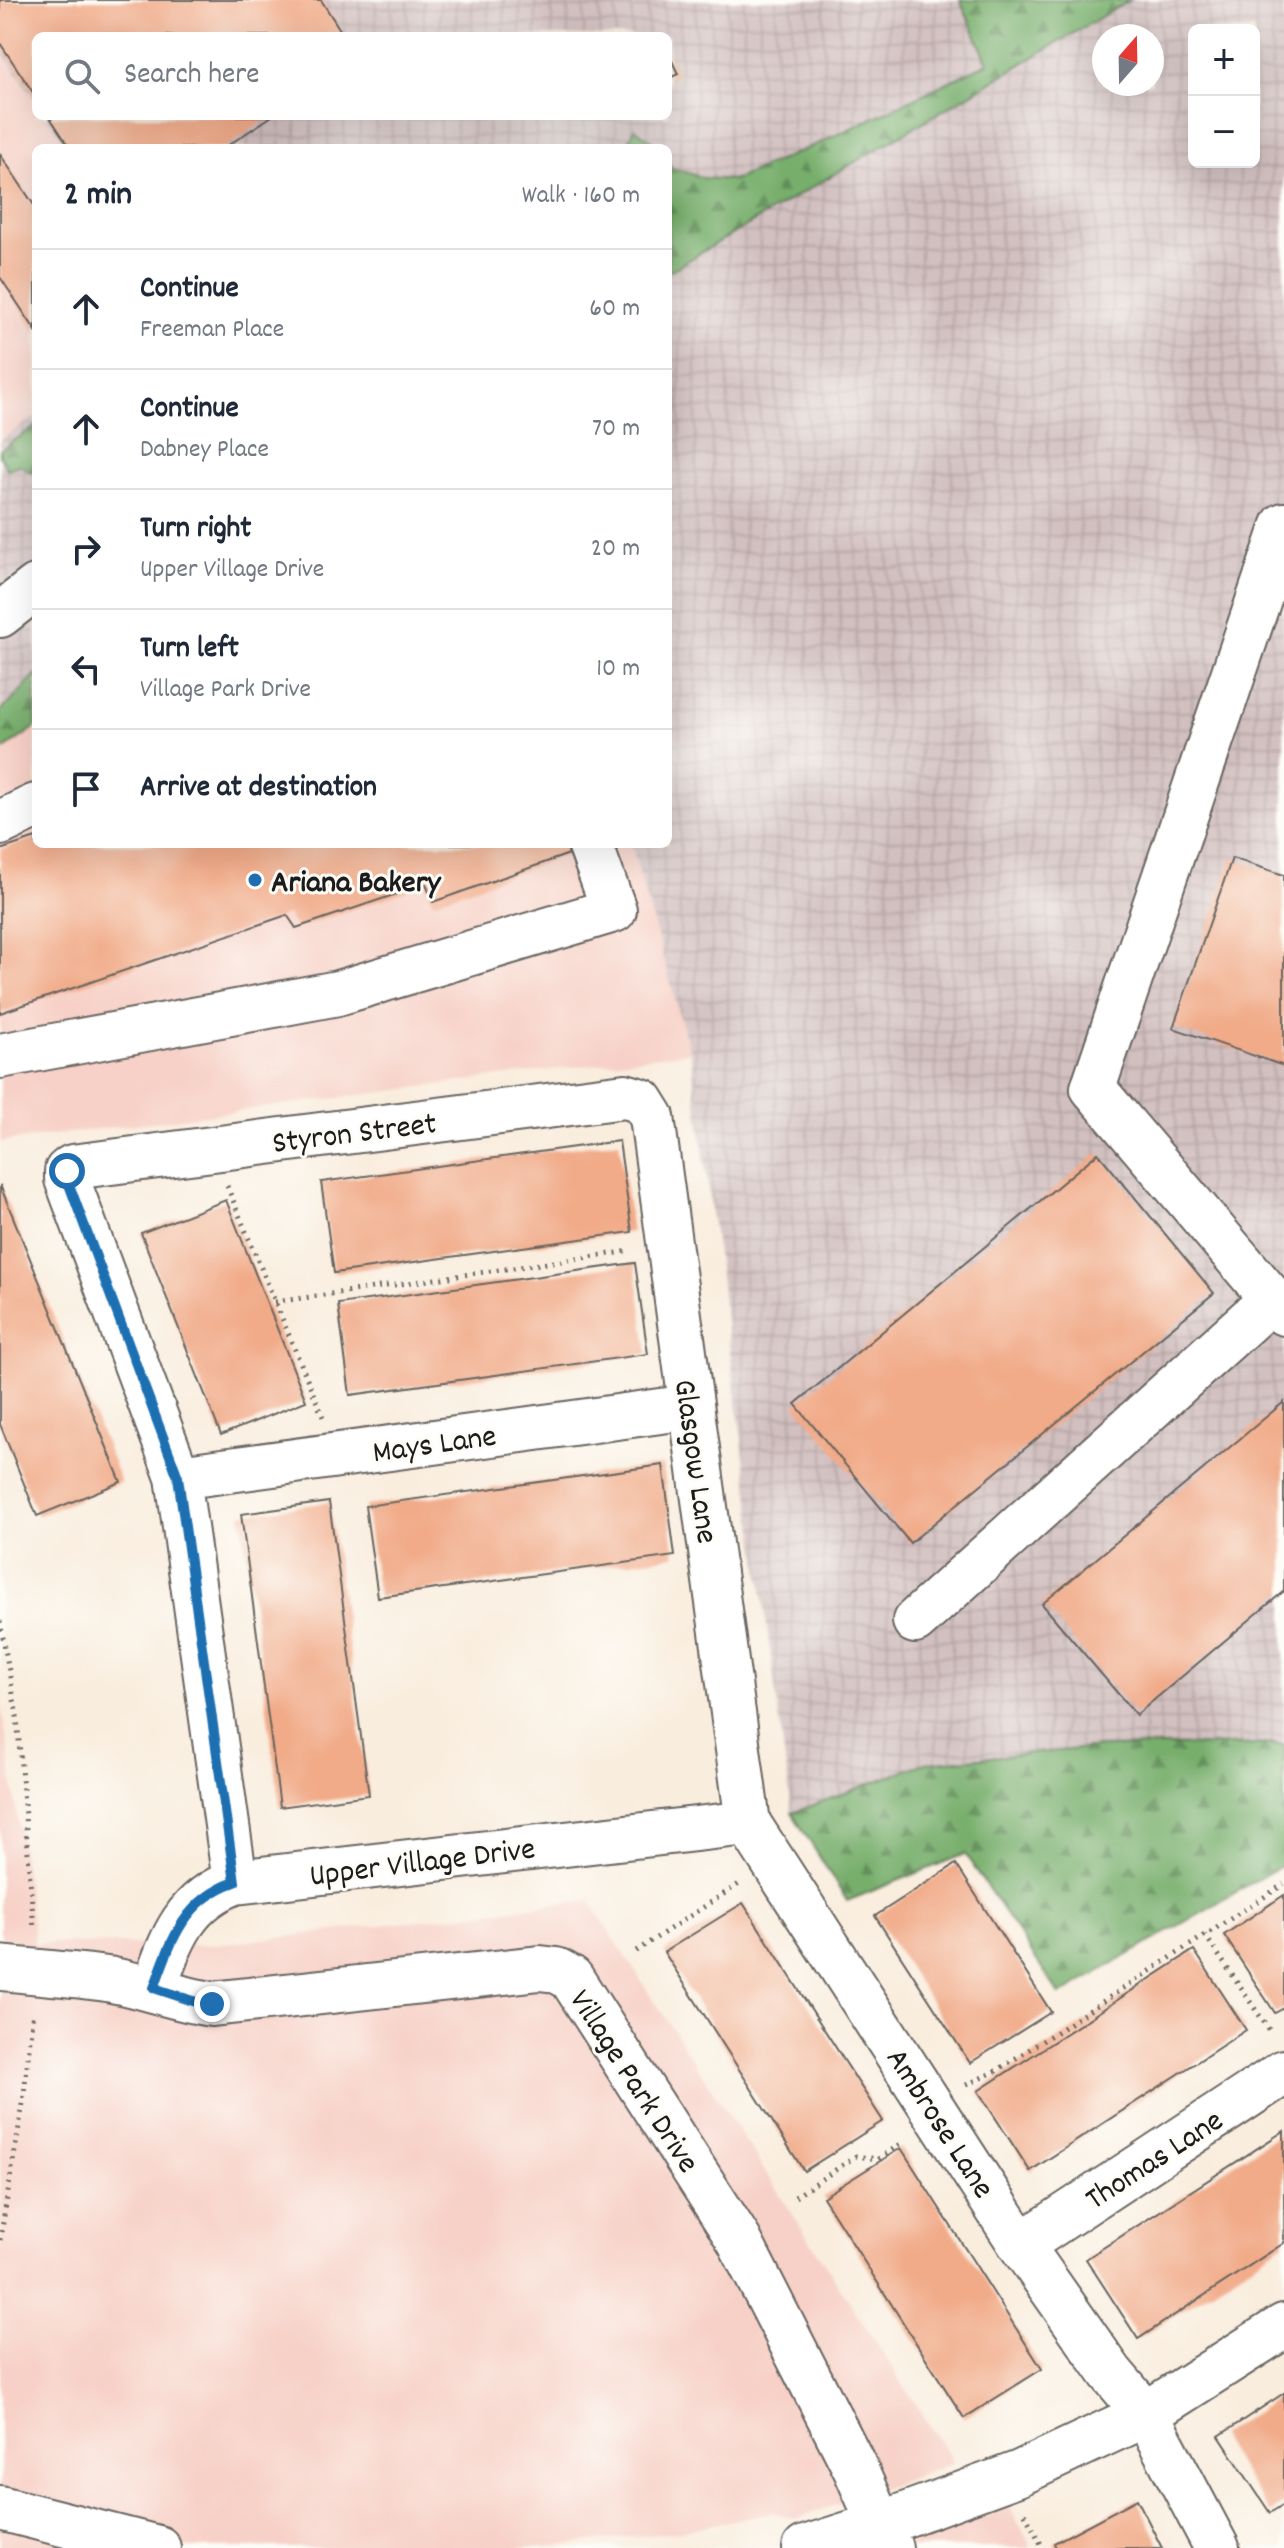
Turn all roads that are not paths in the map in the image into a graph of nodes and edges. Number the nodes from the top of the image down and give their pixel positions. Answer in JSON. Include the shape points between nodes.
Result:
{"nodes":[{"id":1,"x":1284,"y":525,"type":"edge"},
{"id":2,"x":32,"y":590,"type":"edge"},
{"id":3,"x":0,"y":615,"type":"edge"},
{"id":4,"x":32,"y":808,"type":"edge"},
{"id":5,"x":0,"y":823,"type":"edge"},
{"id":6,"x":591,"y":848,"type":"edge"},
{"id":7,"x":0,"y":1056,"type":"edge"},
{"id":8,"x":642,"y":1101,"type":"joint"},
{"id":9,"x":1278,"y":1306,"type":"edge"},
{"id":10,"x":690,"y":1407,"type":"junction"},
{"id":11,"x":178,"y":1477,"type":"junction"},
{"id":12,"x":915,"y":1621,"type":"dead end"},
{"id":13,"x":748,"y":1823,"type":"junction"},
{"id":14,"x":235,"y":1882,"type":"junction"},
{"id":15,"x":0,"y":1968,"type":"edge"},
{"id":16,"x":154,"y":1988,"type":"junction"},
{"id":17,"x":1278,"y":2053,"type":"edge"},
{"id":18,"x":1021,"y":2245,"type":"junction"},
{"id":19,"x":1284,"y":2326,"type":"edge"},
{"id":20,"x":1146,"y":2414,"type":"junction"},
{"id":21,"x":0,"y":2508,"type":"edge"},
{"id":22,"x":885,"y":2536,"type":"edge"},
{"id":23,"x":158,"y":2548,"type":"edge"},
{"id":24,"x":805,"y":2548,"type":"edge"},
{"id":25,"x":1217,"y":2548,"type":"edge"}],
"edges":[{"from":1,"to":9,"type":"street","via":[[1093,1088]]},
{"from":2,"to":3,"type":"street"},
{"from":4,"to":5,"type":"street"},
{"from":6,"to":7,"type":"street","via":[[614,910],[338,993]]},
{"from":8,"to":10,"type":"street","name":"Glasgow Lane","via":[[652,1117]]},
{"from":8,"to":11,"type":"street","name":"Styron Street","via":[[625,1096],[67,1171]]},
{"from":9,"to":12,"type":"street"},
{"from":10,"to":11,"type":"street","name":"Mays Lane"},
{"from":10,"to":13,"type":"street","name":"Glasgow Lane"},
{"from":11,"to":14,"type":"street"},
{"from":13,"to":14,"type":"street","name":"Upper Village Drive"},
{"from":13,"to":18,"type":"street","name":"Ambrose Lane"},
{"from":14,"to":16,"type":"street","name":"Upper Village Drive","via":[[193,1907]]},
{"from":15,"to":16,"type":"street","name":"Village Park Drive"},
{"from":16,"to":22,"type":"street","name":"Village Park Drive","via":[[212,2004],[540,1968],[571,1978],[739,2240]]},
{"from":17,"to":18,"type":"street","name":"Thomas Lane"},
{"from":18,"to":20,"type":"street","name":"Ambrose Lane"},
{"from":19,"to":20,"type":"street"},
{"from":20,"to":22,"type":"street"},
{"from":20,"to":25,"type":"street","name":"Ambrose Lane"},
{"from":21,"to":23,"type":"street"},
{"from":22,"to":24,"type":"street"}]}
